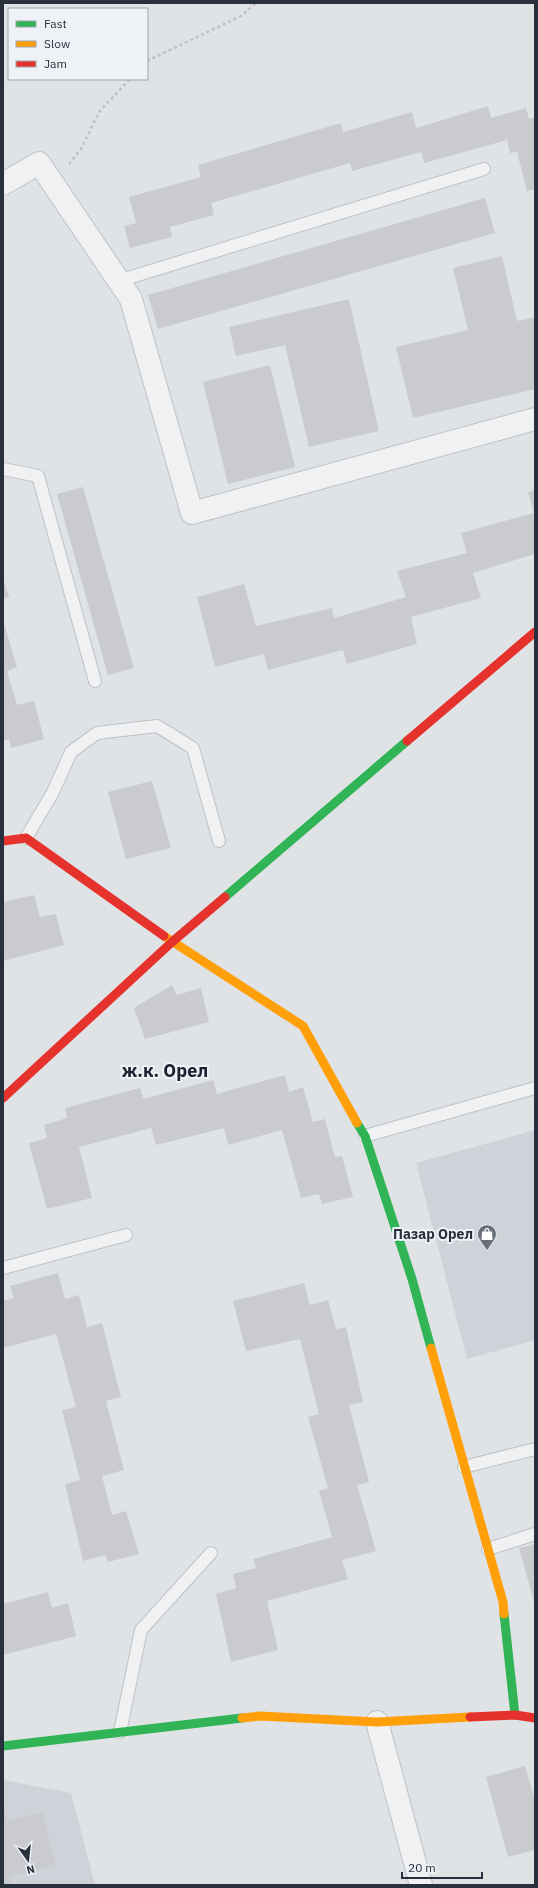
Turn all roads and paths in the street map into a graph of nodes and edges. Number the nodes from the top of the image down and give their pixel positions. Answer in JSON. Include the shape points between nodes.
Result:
{"nodes":[{"id":1,"x":256,"y":3,"type":"edge"},
{"id":2,"x":148,"y":61,"type":"edge"},
{"id":3,"x":129,"y":80,"type":"edge"},
{"id":4,"x":484,"y":169,"type":"dead end"},
{"id":5,"x":3,"y":184,"type":"edge"},
{"id":6,"x":53,"y":184,"type":"junction"},
{"id":7,"x":118,"y":281,"type":"junction"},
{"id":8,"x":535,"y":419,"type":"edge"},
{"id":9,"x":3,"y":469,"type":"edge"},
{"id":10,"x":535,"y":632,"type":"edge"},
{"id":11,"x":95,"y":681,"type":"dead end"},
{"id":12,"x":26,"y":838,"type":"junction"},
{"id":13,"x":3,"y":841,"type":"edge"},
{"id":14,"x":219,"y":841,"type":"dead end"},
{"id":15,"x":172,"y":942,"type":"junction"},
{"id":16,"x":535,"y":1088,"type":"edge"},
{"id":17,"x":3,"y":1098,"type":"edge"},
{"id":18,"x":365,"y":1136,"type":"junction"},
{"id":19,"x":126,"y":1235,"type":"dead end"},
{"id":20,"x":3,"y":1268,"type":"edge"},
{"id":21,"x":535,"y":1449,"type":"edge"},
{"id":22,"x":464,"y":1467,"type":"junction"},
{"id":23,"x":535,"y":1534,"type":"edge"},
{"id":24,"x":488,"y":1549,"type":"junction"},
{"id":25,"x":211,"y":1553,"type":"dead end"},
{"id":26,"x":515,"y":1715,"type":"junction"},
{"id":27,"x":535,"y":1718,"type":"edge"},
{"id":28,"x":377,"y":1722,"type":"junction"},
{"id":29,"x":120,"y":1732,"type":"junction"},
{"id":30,"x":3,"y":1746,"type":"edge"},
{"id":31,"x":421,"y":1885,"type":"edge"}],
"edges":[{"from":1,"to":2,"type":"path","via":[[241,16]]},
{"from":3,"to":6,"type":"path","via":[[99,112],[81,149]]},
{"from":4,"to":7,"type":"lane"},
{"from":5,"to":6,"type":"street","via":[[39,163]]},
{"from":6,"to":7,"type":"street"},
{"from":7,"to":8,"type":"street","via":[[131,299],[192,513]]},
{"from":9,"to":11,"type":"lane","via":[[38,476]]},
{"from":10,"to":15,"type":"street"},
{"from":12,"to":13,"type":"street"},
{"from":12,"to":14,"type":"lane","via":[[53,792],[71,752],[97,733],[157,726],[193,748]]},
{"from":12,"to":15,"type":"street"},
{"from":15,"to":17,"type":"street"},
{"from":15,"to":18,"type":"street","via":[[303,1026]]},
{"from":16,"to":18,"type":"lane"},
{"from":18,"to":22,"type":"street","via":[[412,1279]]},
{"from":19,"to":20,"type":"lane"},
{"from":21,"to":22,"type":"lane"},
{"from":22,"to":24,"type":"street"},
{"from":23,"to":24,"type":"lane"},
{"from":24,"to":26,"type":"street","via":[[503,1602]]},
{"from":25,"to":29,"type":"lane","via":[[141,1630]]},
{"from":26,"to":27,"type":"street"},
{"from":26,"to":28,"type":"street"},
{"from":28,"to":29,"type":"street","via":[[260,1716]]},
{"from":28,"to":31,"type":"street"},
{"from":29,"to":30,"type":"street"}]}
